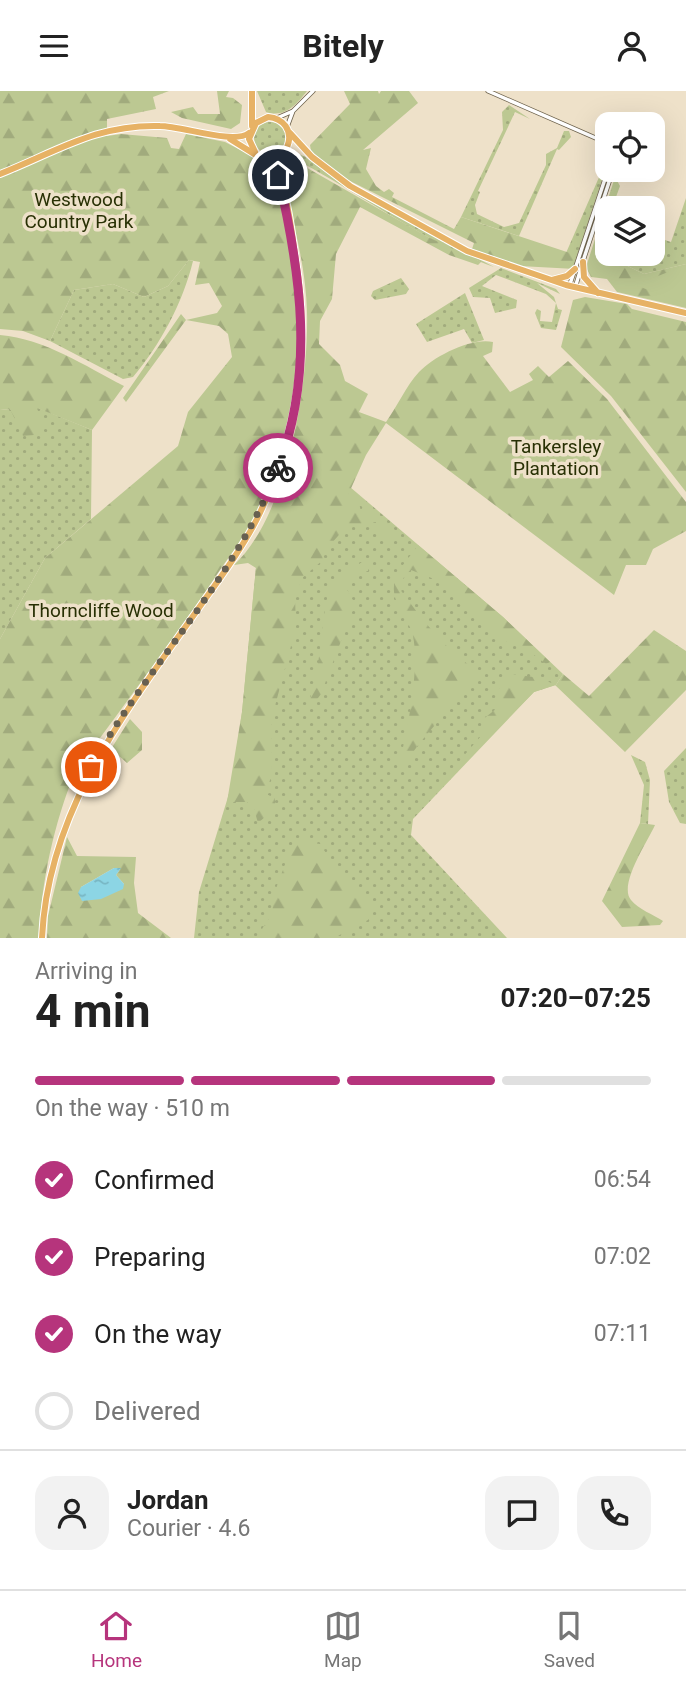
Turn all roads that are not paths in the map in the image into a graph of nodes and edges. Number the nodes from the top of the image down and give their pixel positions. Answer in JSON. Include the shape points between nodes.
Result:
{"nodes":[{"id":1,"x":313,"y":91,"type":"edge"},
{"id":2,"x":488,"y":91,"type":"edge"},
{"id":3,"x":252,"y":94,"type":"edge"},
{"id":4,"x":293,"y":111,"type":"junction"},
{"id":5,"x":272,"y":118,"type":"junction"},
{"id":6,"x":250,"y":130,"type":"junction"},
{"id":7,"x":288,"y":130,"type":"junction"},
{"id":8,"x":229,"y":138,"type":"junction"},
{"id":9,"x":595,"y":139,"type":"edge"},
{"id":10,"x":308,"y":153,"type":"junction"},
{"id":11,"x":256,"y":154,"type":"junction"},
{"id":12,"x":283,"y":154,"type":"junction"},
{"id":13,"x":268,"y":159,"type":"junction"},
{"id":14,"x":0,"y":174,"type":"edge"},
{"id":15,"x":278,"y":175,"type":"junction"},
{"id":16,"x":606,"y":182,"type":"edge"},
{"id":17,"x":606,"y":182,"type":"edge"},
{"id":18,"x":583,"y":262,"type":"junction"},
{"id":19,"x":575,"y":269,"type":"junction"},
{"id":20,"x":551,"y":281,"type":"junction"},
{"id":21,"x":572,"y":287,"type":"junction"},
{"id":22,"x":599,"y":293,"type":"junction"},
{"id":23,"x":686,"y":313,"type":"edge"},
{"id":24,"x":42,"y":938,"type":"edge"}],
"edges":[{"from":1,"to":4,"type":"street"},
{"from":2,"to":9,"type":"street"},
{"from":3,"to":5,"type":"highway"},
{"from":3,"to":6,"type":"highway"},
{"from":4,"to":5,"type":"street"},
{"from":4,"to":7,"type":"street"},
{"from":5,"to":6,"type":"highway"},
{"from":5,"to":7,"type":"highway"},
{"from":6,"to":8,"type":"highway","via":[[242,138]]},
{"from":6,"to":11,"type":"highway"},
{"from":7,"to":10,"type":"highway"},
{"from":7,"to":12,"type":"highway"},
{"from":8,"to":11,"type":"highway"},
{"from":8,"to":14,"type":"highway","via":[[173,127],[119,128],[59,146]]},
{"from":10,"to":12,"type":"highway","via":[[295,149]]},
{"from":10,"to":20,"type":"highway","via":[[350,186],[449,242]]},
{"from":11,"to":13,"type":"highway"},
{"from":12,"to":13,"type":"highway"},
{"from":12,"to":15,"type":"highway"},
{"from":13,"to":15,"type":"highway"},
{"from":15,"to":24,"type":"highway","via":[[302,314],[298,391],[281,461],[256,521],[233,559],[106,740],[82,784],[54,862]]},
{"from":16,"to":18,"type":"street"},
{"from":17,"to":19,"type":"street"},
{"from":18,"to":21,"type":"street"},
{"from":18,"to":22,"type":"highway","via":[[584,277]]},
{"from":19,"to":20,"type":"highway","via":[[567,277]]},
{"from":19,"to":21,"type":"street"},
{"from":20,"to":21,"type":"highway"},
{"from":21,"to":22,"type":"highway"},
{"from":22,"to":23,"type":"highway"}]}
